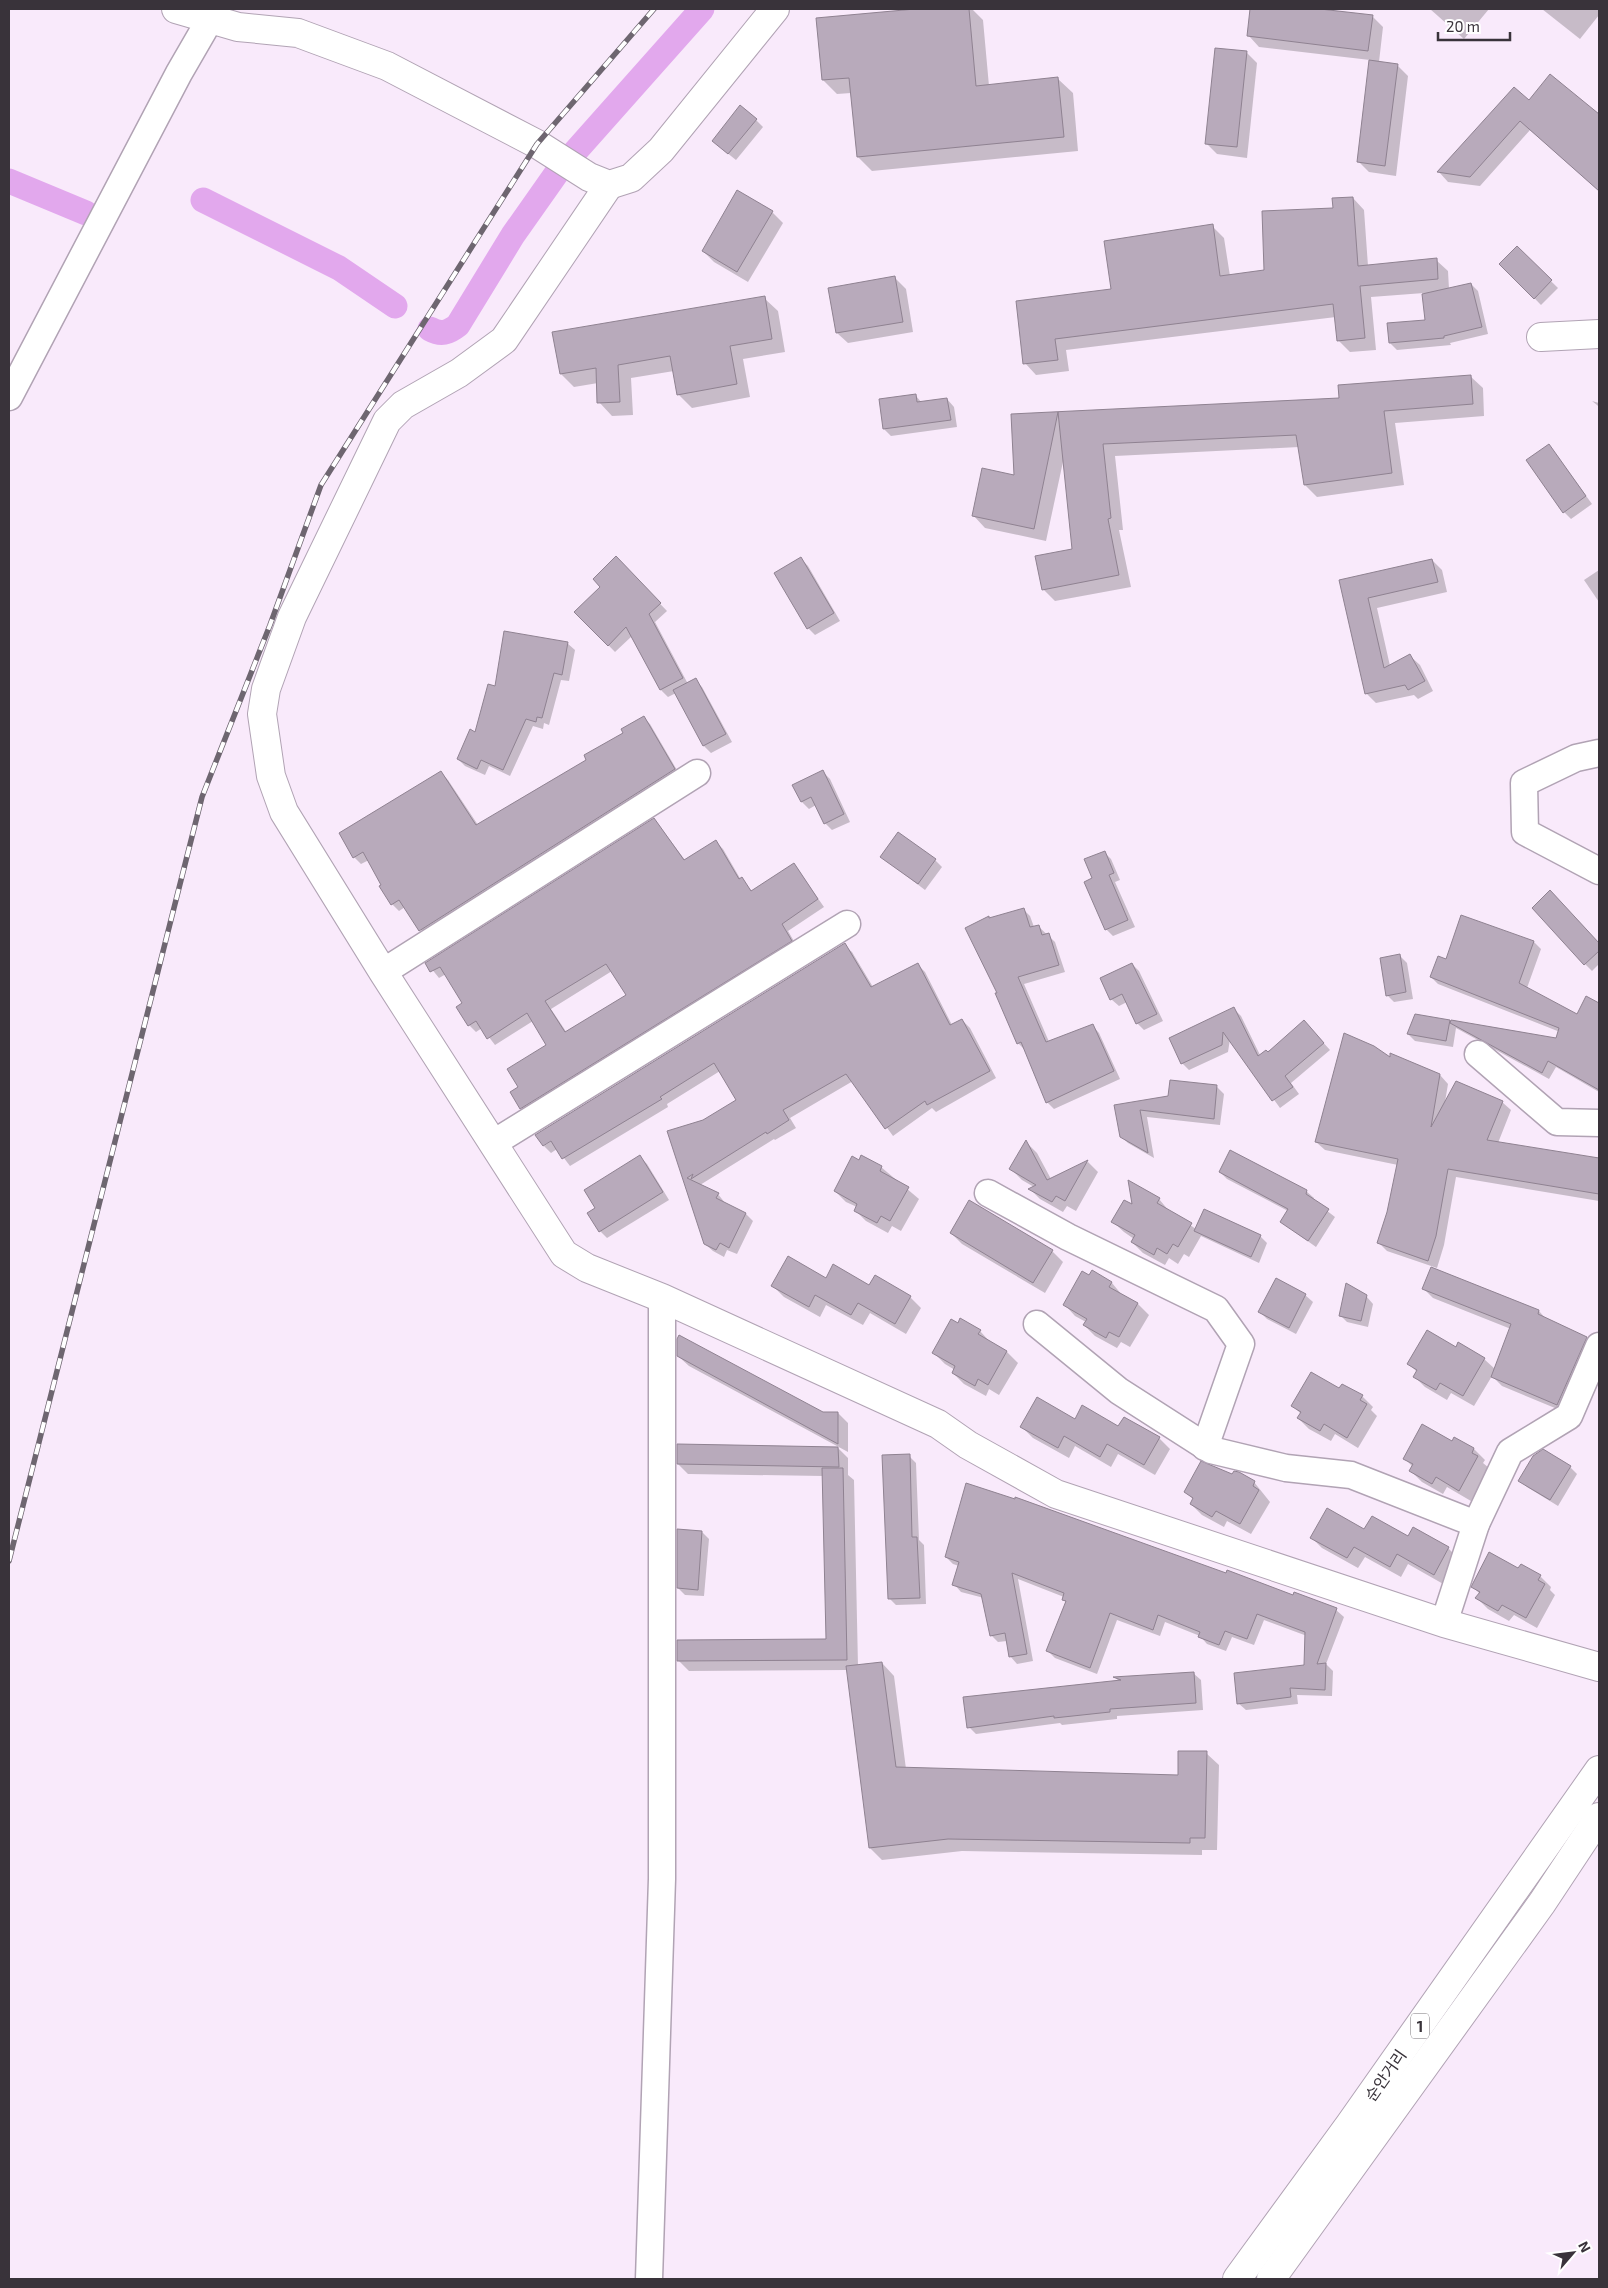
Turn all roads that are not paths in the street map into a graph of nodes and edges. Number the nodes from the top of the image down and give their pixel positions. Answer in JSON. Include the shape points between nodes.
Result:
{"nodes":[{"id":1,"x":176,"y":9,"type":"edge"},
{"id":2,"x":774,"y":9,"type":"edge"},
{"id":3,"x":214,"y":14,"type":"edge"},
{"id":4,"x":609,"y":185,"type":"junction"},
{"id":5,"x":1599,"y":334,"type":"edge"},
{"id":6,"x":1541,"y":337,"type":"dead end"},
{"id":7,"x":9,"y":397,"type":"edge"},
{"id":8,"x":1599,"y":753,"type":"edge"},
{"id":9,"x":697,"y":773,"type":"dead end"},
{"id":10,"x":1599,"y":871,"type":"edge"},
{"id":11,"x":847,"y":924,"type":"dead end"},
{"id":12,"x":383,"y":972,"type":"junction"},
{"id":13,"x":1478,"y":1054,"type":"dead end"},
{"id":14,"x":1599,"y":1123,"type":"edge"},
{"id":15,"x":495,"y":1142,"type":"junction"},
{"id":16,"x":988,"y":1193,"type":"dead end"},
{"id":17,"x":662,"y":1298,"type":"junction"},
{"id":18,"x":1037,"y":1324,"type":"dead end"},
{"id":19,"x":1599,"y":1346,"type":"edge"},
{"id":20,"x":1205,"y":1447,"type":"junction"},
{"id":21,"x":1476,"y":1524,"type":"junction"},
{"id":22,"x":1444,"y":1623,"type":"junction"},
{"id":23,"x":1599,"y":1667,"type":"edge"},
{"id":24,"x":1599,"y":1770,"type":"edge"},
{"id":25,"x":1599,"y":1817,"type":"edge"},
{"id":26,"x":649,"y":2279,"type":"edge"},
{"id":27,"x":1237,"y":2279,"type":"edge"},
{"id":28,"x":1271,"y":2279,"type":"edge"}],
"edges":[{"from":1,"to":3,"type":"street"},
{"from":2,"to":4,"type":"street","via":[[660,150],[631,178]]},
{"from":3,"to":4,"type":"street","via":[[238,27],[298,33],[387,66]]},
{"from":3,"to":7,"type":"street"},
{"from":4,"to":12,"type":"street","via":[[504,340],[467,368],[403,405],[388,421],[292,617],[266,689],[262,714],[266,746],[271,776],[284,812]]},
{"from":5,"to":6,"type":"street"},
{"from":8,"to":10,"type":"street","via":[[1576,758],[1524,783],[1525,832]]},
{"from":9,"to":12,"type":"street"},
{"from":11,"to":15,"type":"street"},
{"from":12,"to":15,"type":"street"},
{"from":13,"to":14,"type":"street","via":[[1557,1122]]},
{"from":15,"to":17,"type":"street","via":[[564,1254],[587,1268]]},
{"from":16,"to":20,"type":"street","via":[[1068,1237],[1216,1309],[1241,1344]]},
{"from":17,"to":22,"type":"street","via":[[938,1424],[968,1445],[1056,1494]]},
{"from":17,"to":26,"type":"street","via":[[662,1879]]},
{"from":18,"to":20,"type":"street","via":[[1119,1391]]},
{"from":19,"to":21,"type":"street","via":[[1569,1416],[1510,1452]]},
{"from":20,"to":21,"type":"street","via":[[1286,1468],[1351,1476]]},
{"from":21,"to":22,"type":"street"},
{"from":22,"to":23,"type":"street"},
{"from":24,"to":27,"type":"street","name":"순안거리","number":"1"},
{"from":25,"to":28,"type":"street","name":"순안거리","number":"1","via":[[1542,1903]]}]}
